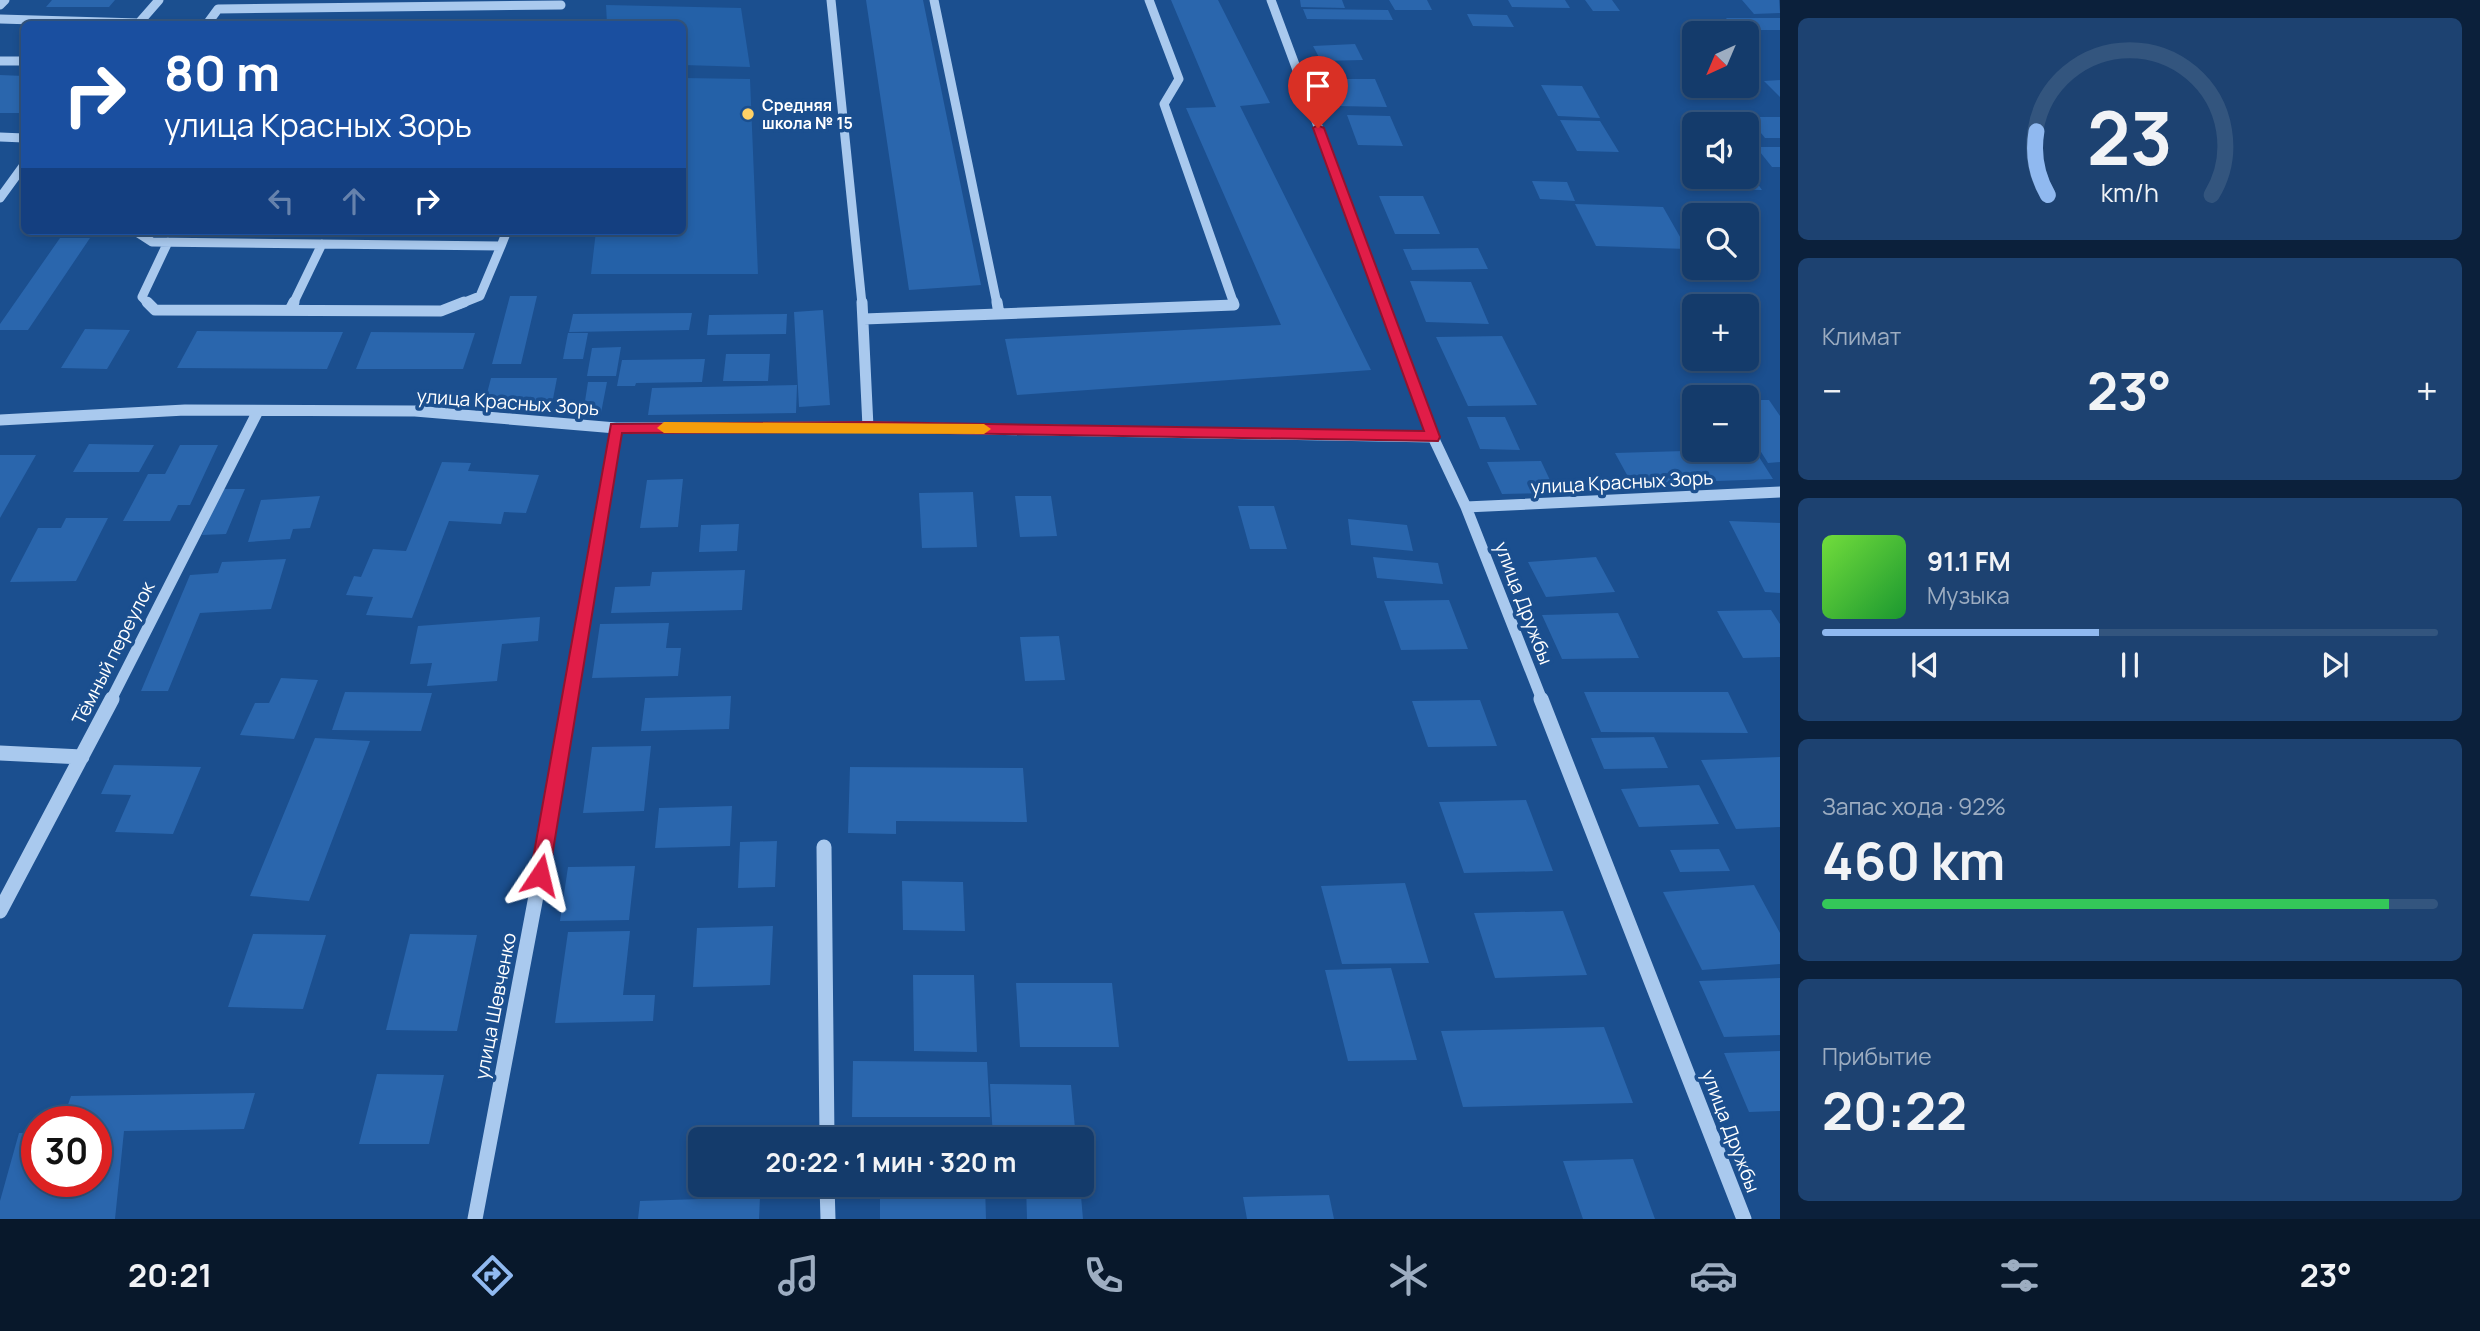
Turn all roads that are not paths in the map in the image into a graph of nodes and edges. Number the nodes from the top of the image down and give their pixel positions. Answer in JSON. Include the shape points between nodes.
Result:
{"nodes":[{"id":1,"x":5,"y":0,"type":"edge"},
{"id":2,"x":159,"y":0,"type":"edge"},
{"id":3,"x":831,"y":0,"type":"edge"},
{"id":4,"x":934,"y":0,"type":"edge"},
{"id":5,"x":1149,"y":0,"type":"edge"},
{"id":6,"x":1271,"y":0,"type":"edge"},
{"id":7,"x":0,"y":5,"type":"edge"},
{"id":8,"x":561,"y":5,"type":"dead end"},
{"id":9,"x":0,"y":19,"type":"edge"},
{"id":10,"x":56,"y":21,"type":"edge"},
{"id":11,"x":142,"y":21,"type":"edge"},
{"id":12,"x":209,"y":21,"type":"edge"},
{"id":13,"x":0,"y":61,"type":"edge"},
{"id":14,"x":21,"y":61,"type":"edge"},
{"id":15,"x":0,"y":137,"type":"edge"},
{"id":16,"x":21,"y":138,"type":"edge"},
{"id":17,"x":21,"y":171,"type":"edge"},
{"id":18,"x":0,"y":198,"type":"edge"},
{"id":19,"x":141,"y":235,"type":"edge"},
{"id":20,"x":505,"y":235,"type":"edge"},
{"id":21,"x":169,"y":242,"type":"junction"},
{"id":22,"x":322,"y":244,"type":"junction"},
{"id":23,"x":501,"y":246,"type":"junction"},
{"id":24,"x":290,"y":310,"type":"junction"},
{"id":25,"x":999,"y":314,"type":"junction"},
{"id":26,"x":864,"y":319,"type":"junction"},
{"id":27,"x":258,"y":411,"type":"junction"},
{"id":28,"x":0,"y":420,"type":"edge"},
{"id":29,"x":868,"y":427,"type":"junction"},
{"id":30,"x":616,"y":428,"type":"junction"},
{"id":31,"x":1433,"y":437,"type":"junction"},
{"id":32,"x":1780,"y":492,"type":"edge"},
{"id":33,"x":1466,"y":508,"type":"junction"},
{"id":34,"x":0,"y":753,"type":"edge"},
{"id":35,"x":82,"y":757,"type":"junction"},
{"id":36,"x":824,"y":847,"type":"dead end"},
{"id":37,"x":0,"y":911,"type":"edge"},
{"id":38,"x":827,"y":1127,"type":"edge"},
{"id":39,"x":827,"y":1197,"type":"edge"},
{"id":40,"x":475,"y":1219,"type":"edge"},
{"id":41,"x":828,"y":1219,"type":"edge"},
{"id":42,"x":1744,"y":1219,"type":"edge"}],
"edges":[{"from":1,"to":7,"type":"street"},
{"from":2,"to":11,"type":"street"},
{"from":3,"to":26,"type":"street"},
{"from":4,"to":25,"type":"street"},
{"from":5,"to":25,"type":"street","via":[[1179,79],[1164,104],[1234,305]]},
{"from":6,"to":31,"type":"street","name":"улица Дружбы"},
{"from":8,"to":12,"type":"street","via":[[218,9]]},
{"from":9,"to":10,"type":"street"},
{"from":13,"to":14,"type":"street"},
{"from":15,"to":16,"type":"street"},
{"from":17,"to":18,"type":"street"},
{"from":19,"to":21,"type":"street","via":[[152,242]]},
{"from":20,"to":23,"type":"street"},
{"from":21,"to":22,"type":"street"},
{"from":21,"to":24,"type":"street","via":[[142,297],[155,310]]},
{"from":22,"to":23,"type":"street"},
{"from":22,"to":24,"type":"street"},
{"from":23,"to":24,"type":"street","via":[[480,296],[441,311]]},
{"from":25,"to":26,"type":"street"},
{"from":26,"to":29,"type":"street"},
{"from":27,"to":28,"type":"street","name":"улица Красных Зорь","via":[[185,410]]},
{"from":27,"to":30,"type":"street","name":"улица Красных Зорь","via":[[415,411]]},
{"from":27,"to":35,"type":"street","name":"Тёмный переулок"},
{"from":29,"to":30,"type":"street","name":"улица Красных Зорь"},
{"from":29,"to":31,"type":"street","name":"улица Красных Зорь"},
{"from":30,"to":40,"type":"street","name":"улица Шевченко","via":[[540,875]]},
{"from":31,"to":33,"type":"street","name":"улица Дружбы"},
{"from":32,"to":33,"type":"street","name":"улица Красных Зорь"},
{"from":33,"to":42,"type":"street","name":"улица Дружбы"},
{"from":34,"to":35,"type":"street"},
{"from":35,"to":37,"type":"street","name":"Тёмный переулок"},
{"from":36,"to":38,"type":"street"},
{"from":39,"to":41,"type":"street"}]}
